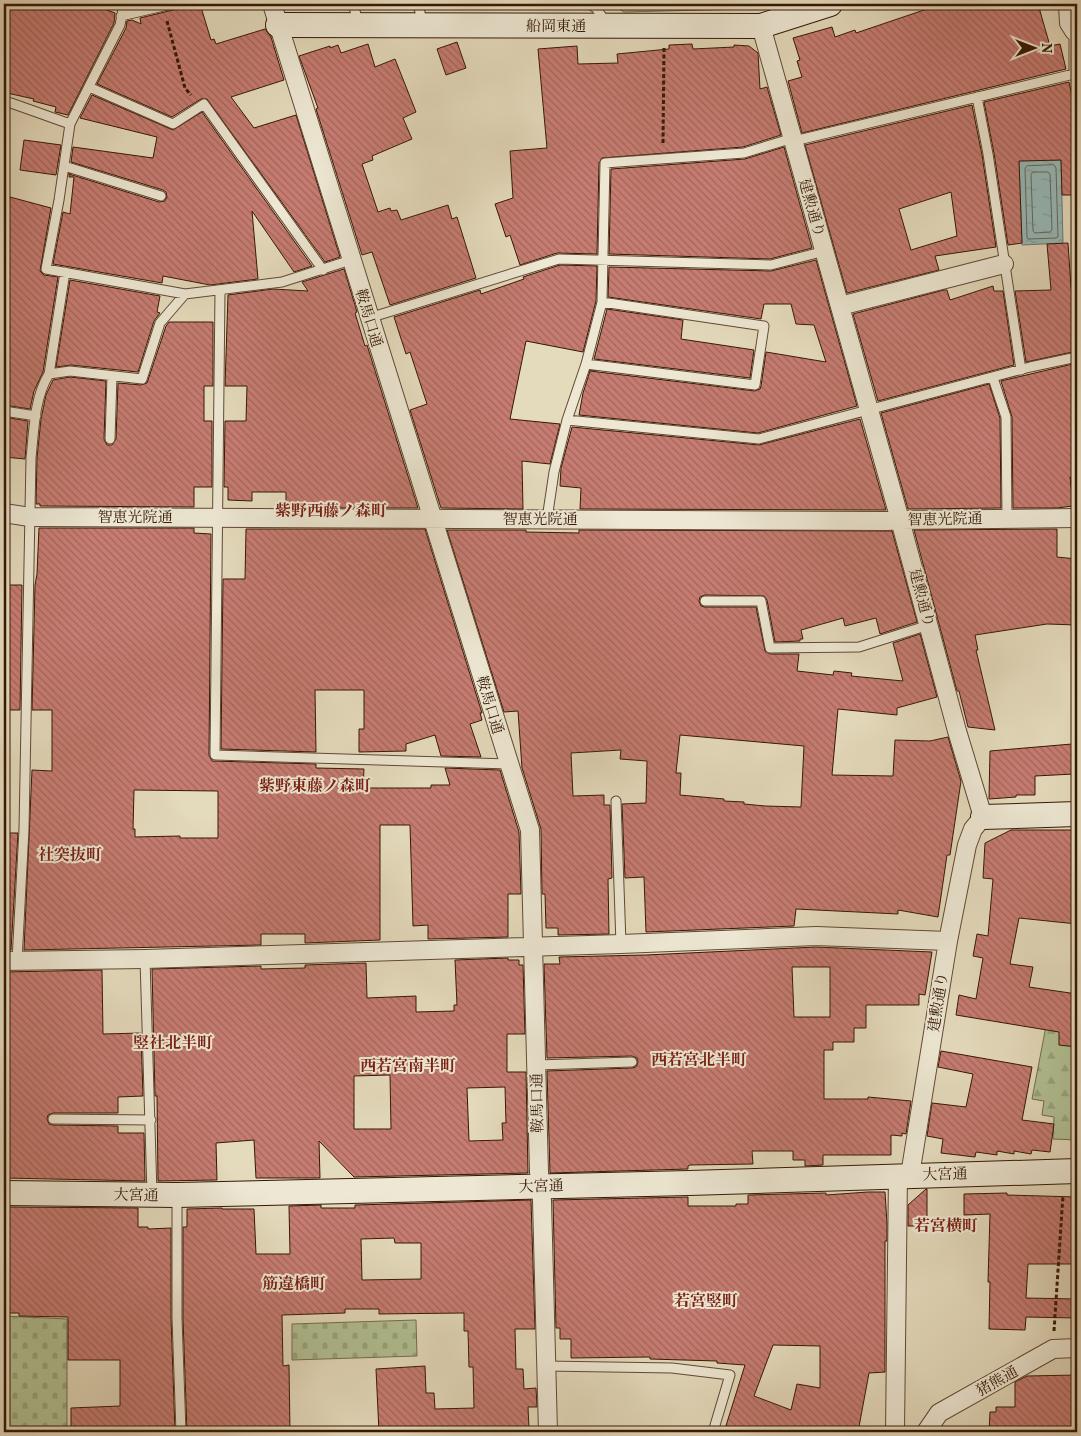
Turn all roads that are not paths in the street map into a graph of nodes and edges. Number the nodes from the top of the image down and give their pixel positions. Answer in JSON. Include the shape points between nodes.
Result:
{"nodes":[{"id":1,"x":124,"y":4,"type":"edge"},
{"id":2,"x":589,"y":4,"type":"edge"},
{"id":3,"x":830,"y":4,"type":"edge"},
{"id":4,"x":1068,"y":4,"type":"edge"},
{"id":5,"x":167,"y":5,"type":"edge"},
{"id":6,"x":275,"y":14,"type":"edge"},
{"id":7,"x":356,"y":14,"type":"edge"},
{"id":8,"x":421,"y":14,"type":"edge"},
{"id":9,"x":121,"y":16,"type":"junction"},
{"id":10,"x":609,"y":26,"type":"junction"},
{"id":11,"x":761,"y":26,"type":"junction"},
{"id":12,"x":1076,"y":31,"type":"edge"},
{"id":13,"x":89,"y":87,"type":"junction"},
{"id":14,"x":977,"y":97,"type":"junction"},
{"id":15,"x":4,"y":103,"type":"edge"},
{"id":16,"x":70,"y":124,"type":"junction"},
{"id":17,"x":793,"y":139,"type":"junction"},
{"id":18,"x":64,"y":166,"type":"junction"},
{"id":19,"x":161,"y":196,"type":"dead end"},
{"id":20,"x":824,"y":252,"type":"junction"},
{"id":21,"x":351,"y":260,"type":"junction"},
{"id":22,"x":604,"y":260,"type":"junction"},
{"id":23,"x":1004,"y":264,"type":"junction"},
{"id":24,"x":323,"y":270,"type":"junction"},
{"id":25,"x":65,"y":272,"type":"junction"},
{"id":26,"x":220,"y":291,"type":"junction"},
{"id":27,"x":185,"y":294,"type":"junction"},
{"id":28,"x":602,"y":302,"type":"junction"},
{"id":29,"x":840,"y":306,"type":"junction"},
{"id":30,"x":369,"y":318,"type":"junction"},
{"id":31,"x":1077,"y":357,"type":"edge"},
{"id":32,"x":586,"y":364,"type":"junction"},
{"id":33,"x":1021,"y":370,"type":"junction"},
{"id":34,"x":49,"y":374,"type":"junction"},
{"id":35,"x":112,"y":376,"type":"junction"},
{"id":36,"x":993,"y":378,"type":"junction"},
{"id":37,"x":4,"y":411,"type":"edge"},
{"id":38,"x":870,"y":411,"type":"junction"},
{"id":39,"x":36,"y":416,"type":"junction"},
{"id":40,"x":567,"y":420,"type":"junction"},
{"id":41,"x":110,"y":438,"type":"dead end"},
{"id":42,"x":4,"y":513,"type":"edge"},
{"id":43,"x":30,"y":517,"type":"junction"},
{"id":44,"x":218,"y":518,"type":"junction"},
{"id":45,"x":432,"y":518,"type":"junction"},
{"id":46,"x":1007,"y":518,"type":"junction"},
{"id":47,"x":1077,"y":518,"type":"edge"},
{"id":48,"x":547,"y":519,"type":"junction"},
{"id":49,"x":900,"y":520,"type":"junction"},
{"id":50,"x":705,"y":601,"type":"dead end"},
{"id":51,"x":929,"y":625,"type":"junction"},
{"id":52,"x":509,"y":764,"type":"junction"},
{"id":53,"x":616,"y":801,"type":"dead end"},
{"id":54,"x":1077,"y":814,"type":"edge"},
{"id":55,"x":983,"y":817,"type":"junction"},
{"id":56,"x":948,"y":941,"type":"junction"},
{"id":57,"x":621,"y":944,"type":"junction"},
{"id":58,"x":533,"y":947,"type":"junction"},
{"id":59,"x":145,"y":959,"type":"junction"},
{"id":60,"x":10,"y":961,"type":"edge"},
{"id":61,"x":632,"y":1062,"type":"dead end"},
{"id":62,"x":536,"y":1065,"type":"junction"},
{"id":63,"x":53,"y":1120,"type":"dead end"},
{"id":64,"x":150,"y":1120,"type":"junction"},
{"id":65,"x":1071,"y":1171,"type":"edge"},
{"id":66,"x":904,"y":1175,"type":"junction"},
{"id":67,"x":541,"y":1186,"type":"junction"},
{"id":68,"x":4,"y":1193,"type":"edge"},
{"id":69,"x":177,"y":1195,"type":"junction"},
{"id":70,"x":152,"y":1196,"type":"junction"},
{"id":71,"x":1077,"y":1348,"type":"edge"},
{"id":72,"x":545,"y":1366,"type":"junction"},
{"id":73,"x":181,"y":1432,"type":"edge"},
{"id":74,"x":548,"y":1432,"type":"edge"},
{"id":75,"x":713,"y":1432,"type":"edge"},
{"id":76,"x":895,"y":1432,"type":"edge"},
{"id":77,"x":926,"y":1432,"type":"edge"}],
"edges":[{"from":1,"to":9,"type":"lane"},
{"from":2,"to":10,"type":"lane"},
{"from":3,"to":11,"type":"street","name":"船岡東通"},
{"from":4,"to":12,"type":"street","via":[[1068,23]]},
{"from":5,"to":9,"type":"lane"},
{"from":6,"to":7,"type":"street","name":"船岡東通"},
{"from":6,"to":21,"type":"street","name":"鞍馬口通"},
{"from":7,"to":8,"type":"street","name":"船岡東通"},
{"from":8,"to":10,"type":"street","name":"船岡東通"},
{"from":9,"to":13,"type":"lane","via":[[120,25]]},
{"from":10,"to":11,"type":"street","name":"船岡東通"},
{"from":11,"to":17,"type":"street","name":"建勲通り"},
{"from":12,"to":14,"type":"lane","via":[[1074,74]]},
{"from":13,"to":16,"type":"lane"},
{"from":13,"to":24,"type":"lane","via":[[173,124],[204,104]]},
{"from":14,"to":17,"type":"lane"},
{"from":14,"to":23,"type":"lane"},
{"from":15,"to":16,"type":"lane"},
{"from":16,"to":18,"type":"lane"},
{"from":17,"to":20,"type":"street","name":"建勲通り"},
{"from":17,"to":22,"type":"lane","via":[[744,153],[604,163]]},
{"from":18,"to":19,"type":"lane"},
{"from":18,"to":25,"type":"lane","via":[[46,269]]},
{"from":20,"to":22,"type":"lane","via":[[771,266]]},
{"from":20,"to":29,"type":"street","name":"建勲通り"},
{"from":21,"to":24,"type":"lane"},
{"from":21,"to":30,"type":"street","name":"鞍馬口通"},
{"from":22,"to":28,"type":"lane"},
{"from":22,"to":30,"type":"lane","via":[[559,259]]},
{"from":23,"to":29,"type":"street"},
{"from":23,"to":33,"type":"lane"},
{"from":24,"to":26,"type":"lane","via":[[282,282]]},
{"from":25,"to":27,"type":"lane"},
{"from":25,"to":34,"type":"lane"},
{"from":26,"to":27,"type":"lane"},
{"from":26,"to":44,"type":"lane"},
{"from":27,"to":35,"type":"lane","via":[[160,322],[142,379]]},
{"from":28,"to":32,"type":"lane"},
{"from":28,"to":32,"type":"lane","via":[[764,326],[755,385]]},
{"from":29,"to":38,"type":"street","name":"建勲通り"},
{"from":30,"to":45,"type":"street","name":"鞍馬口通"},
{"from":31,"to":33,"type":"lane"},
{"from":32,"to":40,"type":"lane"},
{"from":33,"to":36,"type":"lane"},
{"from":34,"to":35,"type":"lane","via":[[70,371]]},
{"from":34,"to":39,"type":"lane","via":[[43,384]]},
{"from":35,"to":41,"type":"lane"},
{"from":36,"to":38,"type":"lane"},
{"from":36,"to":46,"type":"lane","via":[[1006,417]]},
{"from":37,"to":39,"type":"lane"},
{"from":38,"to":40,"type":"lane","via":[[759,439]]},
{"from":38,"to":49,"type":"street","name":"建勲通り"},
{"from":39,"to":43,"type":"lane","via":[[31,458]]},
{"from":40,"to":48,"type":"lane"},
{"from":42,"to":43,"type":"street","name":"智恵光院通"},
{"from":43,"to":44,"type":"street","name":"智恵光院通"},
{"from":43,"to":60,"type":"lane","via":[[24,829]]},
{"from":44,"to":45,"type":"street","name":"智恵光院通"},
{"from":44,"to":52,"type":"lane","via":[[216,755]]},
{"from":45,"to":48,"type":"street","name":"智恵光院通"},
{"from":45,"to":52,"type":"street","name":"鞍馬口通"},
{"from":46,"to":47,"type":"street","name":"智恵光院通"},
{"from":46,"to":49,"type":"street","name":"智恵光院通"},
{"from":48,"to":49,"type":"street","name":"智恵光院通"},
{"from":49,"to":51,"type":"street","name":"建勲通り"},
{"from":50,"to":51,"type":"lane","via":[[761,601],[770,648],[859,647]]},
{"from":51,"to":55,"type":"street","name":"建勲通り"},
{"from":52,"to":58,"type":"street","name":"鞍馬口通","via":[[530,830]]},
{"from":53,"to":57,"type":"lane"},
{"from":54,"to":55,"type":"street"},
{"from":55,"to":56,"type":"street","name":"建勲通り","via":[[973,829],[967,845]]},
{"from":56,"to":57,"type":"street","via":[[816,936]]},
{"from":56,"to":66,"type":"street","name":"建勲通り"},
{"from":57,"to":58,"type":"street"},
{"from":58,"to":59,"type":"street"},
{"from":58,"to":62,"type":"street","name":"鞍馬口通"},
{"from":59,"to":60,"type":"street"},
{"from":59,"to":64,"type":"lane"},
{"from":61,"to":62,"type":"lane"},
{"from":62,"to":67,"type":"street","name":"鞍馬口通"},
{"from":63,"to":64,"type":"lane"},
{"from":64,"to":70,"type":"lane"},
{"from":65,"to":66,"type":"street","name":"大宮通"},
{"from":66,"to":67,"type":"street","name":"大宮通"},
{"from":66,"to":76,"type":"street","name":"建勲通り"},
{"from":67,"to":69,"type":"street","name":"大宮通"},
{"from":67,"to":72,"type":"street","name":"鞍馬口通"},
{"from":68,"to":70,"type":"street","name":"大宮通"},
{"from":69,"to":70,"type":"street","name":"大宮通"},
{"from":69,"to":73,"type":"lane"},
{"from":71,"to":77,"type":"street","name":"猪熊通","via":[[1053,1349],[939,1413]]},
{"from":72,"to":74,"type":"street","name":"鞍馬口通"},
{"from":72,"to":75,"type":"lane","via":[[672,1368],[730,1375]]}]}
